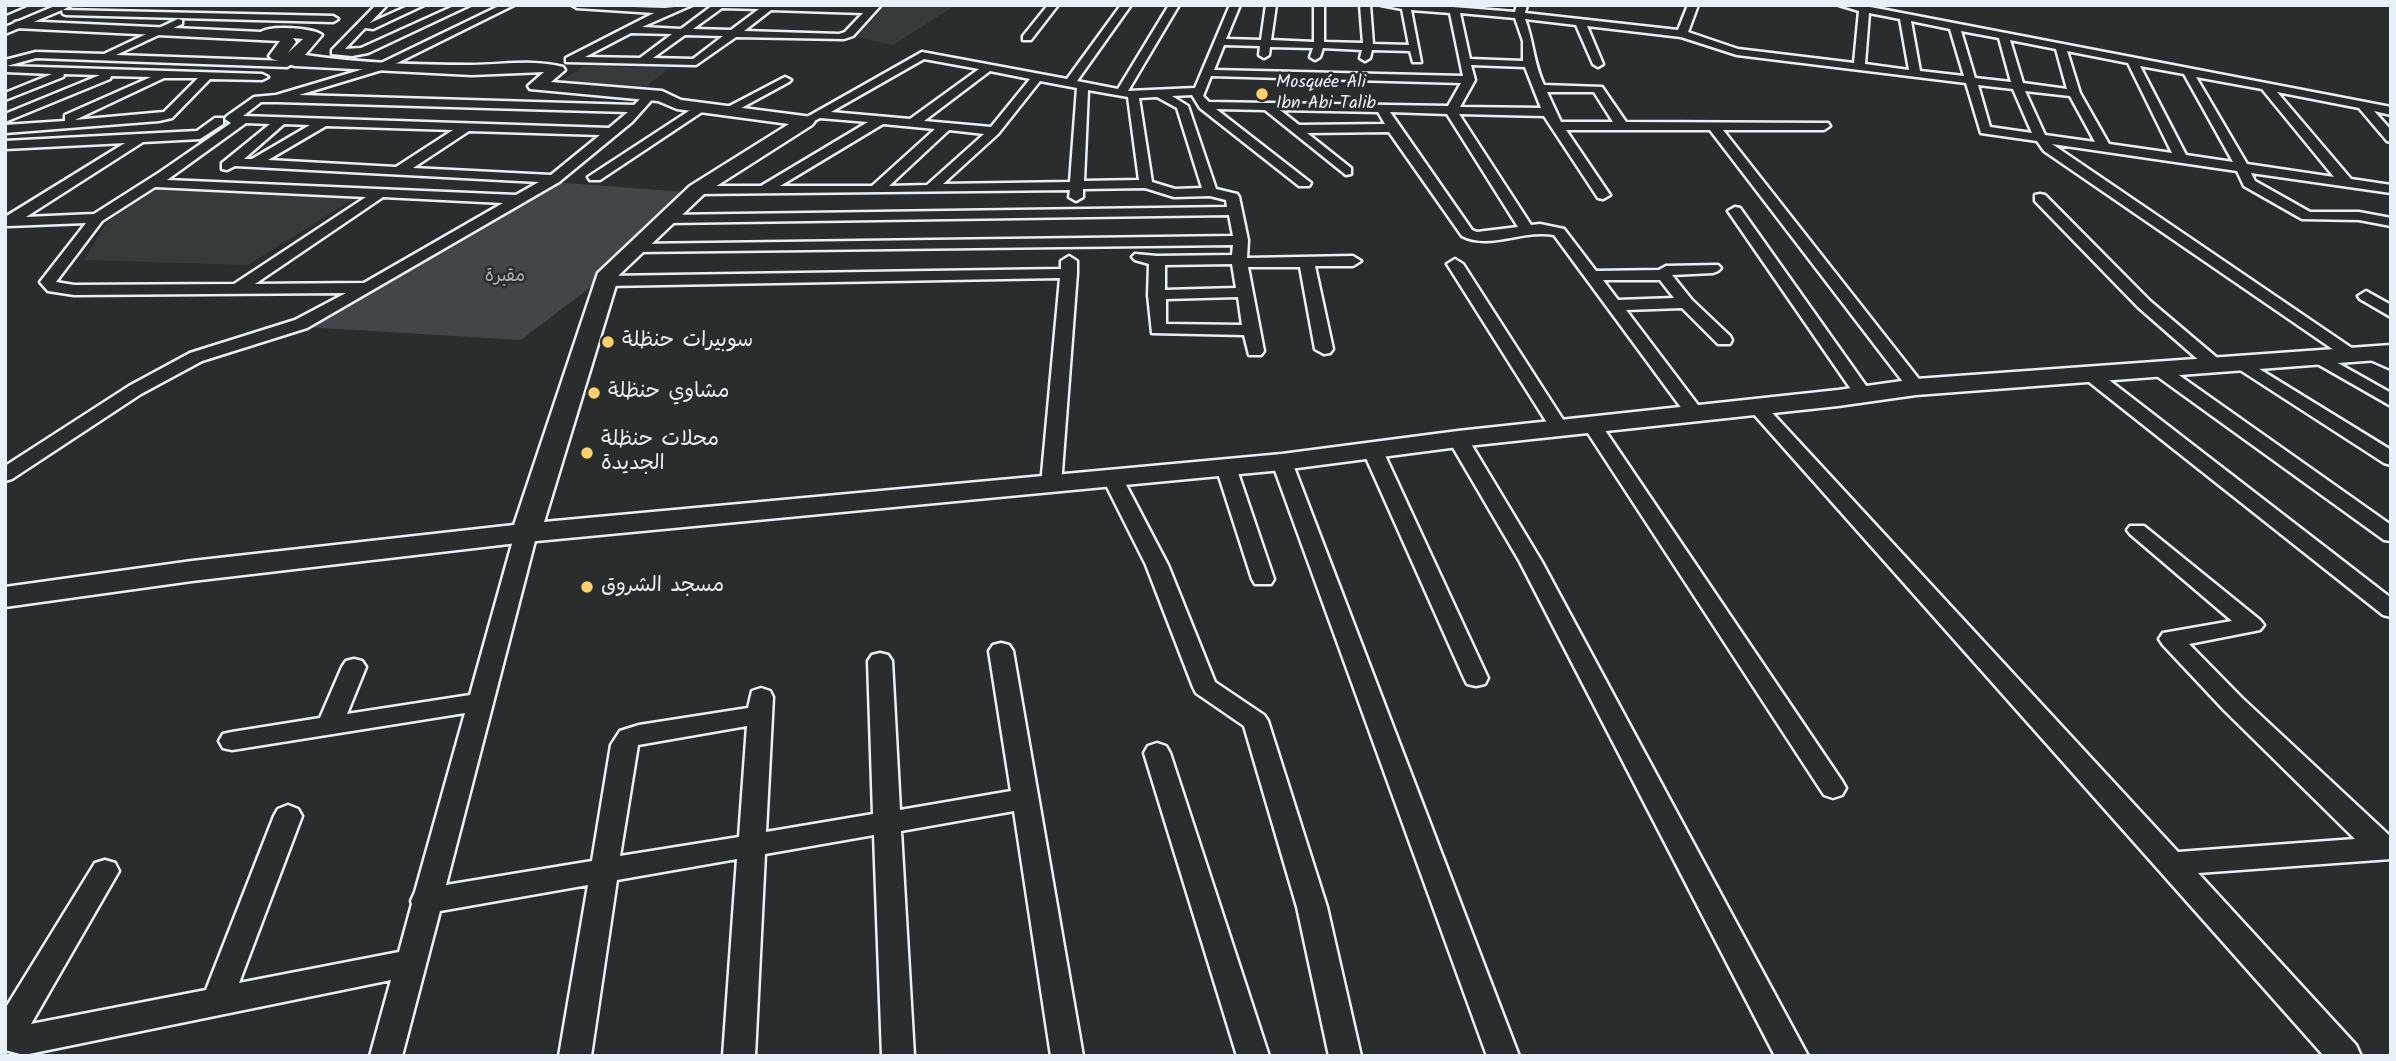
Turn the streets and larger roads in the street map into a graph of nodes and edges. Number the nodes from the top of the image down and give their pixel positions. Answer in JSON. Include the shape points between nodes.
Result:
{"nodes":[{"id":1,"x":21,"y":5,"type":"edge"},
{"id":2,"x":82,"y":5,"type":"edge"},
{"id":3,"x":129,"y":5,"type":"edge"},
{"id":4,"x":142,"y":5,"type":"edge"},
{"id":5,"x":210,"y":5,"type":"edge"},
{"id":6,"x":256,"y":5,"type":"edge"},
{"id":7,"x":293,"y":5,"type":"edge"},
{"id":8,"x":328,"y":5,"type":"edge"},
{"id":9,"x":383,"y":5,"type":"edge"},
{"id":10,"x":419,"y":5,"type":"edge"},
{"id":11,"x":465,"y":5,"type":"edge"},
{"id":12,"x":509,"y":5,"type":"edge"},
{"id":13,"x":577,"y":5,"type":"edge"},
{"id":14,"x":687,"y":5,"type":"edge"},
{"id":15,"x":719,"y":5,"type":"edge"},
{"id":16,"x":1053,"y":5,"type":"edge"},
{"id":17,"x":1126,"y":5,"type":"edge"},
{"id":18,"x":1174,"y":5,"type":"edge"},
{"id":19,"x":1235,"y":5,"type":"edge"},
{"id":20,"x":1271,"y":5,"type":"edge"},
{"id":21,"x":1319,"y":5,"type":"edge"},
{"id":22,"x":1365,"y":5,"type":"edge"},
{"id":23,"x":1386,"y":5,"type":"edge"},
{"id":24,"x":1693,"y":5,"type":"edge"},
{"id":25,"x":1844,"y":5,"type":"edge"},
{"id":26,"x":770,"y":6,"type":"edge"},
{"id":27,"x":1410,"y":6,"type":"edge"},
{"id":28,"x":824,"y":7,"type":"edge"},
{"id":29,"x":874,"y":7,"type":"edge"},
{"id":30,"x":1446,"y":8,"type":"edge"},
{"id":31,"x":66,"y":9,"type":"edge"},
{"id":32,"x":1488,"y":9,"type":"edge"},
{"id":33,"x":185,"y":10,"type":"edge"},
{"id":34,"x":1520,"y":10,"type":"edge"},
{"id":35,"x":5,"y":11,"type":"edge"},
{"id":36,"x":667,"y":11,"type":"junction"},
{"id":37,"x":1864,"y":11,"type":"junction"},
{"id":38,"x":115,"y":13,"type":"junction"},
{"id":39,"x":230,"y":16,"type":"junction"},
{"id":40,"x":276,"y":18,"type":"junction"},
{"id":41,"x":1905,"y":18,"type":"junction"},
{"id":42,"x":313,"y":19,"type":"junction"},
{"id":43,"x":1580,"y":21,"type":"junction"},
{"id":44,"x":362,"y":24,"type":"junction"},
{"id":45,"x":24,"y":25,"type":"edge"},
{"id":46,"x":1955,"y":27,"type":"junction"},
{"id":47,"x":160,"y":30,"type":"junction"},
{"id":48,"x":411,"y":30,"type":"junction"},
{"id":49,"x":631,"y":30,"type":"junction"},
{"id":50,"x":5,"y":31,"type":"edge"},
{"id":51,"x":683,"y":32,"type":"junction"},
{"id":52,"x":733,"y":33,"type":"junction"},
{"id":53,"x":1682,"y":34,"type":"junction"},
{"id":54,"x":314,"y":35,"type":"junction"},
{"id":55,"x":783,"y":35,"type":"junction"},
{"id":56,"x":797,"y":36,"type":"junction"},
{"id":57,"x":2004,"y":36,"type":"junction"},
{"id":58,"x":1027,"y":38,"type":"dead end"},
{"id":59,"x":1221,"y":42,"type":"junction"},
{"id":60,"x":1267,"y":43,"type":"junction"},
{"id":61,"x":1319,"y":45,"type":"junction"},
{"id":62,"x":1368,"y":47,"type":"junction"},
{"id":63,"x":221,"y":48,"type":"dead end"},
{"id":64,"x":1415,"y":48,"type":"junction"},
{"id":65,"x":2061,"y":48,"type":"junction"},
{"id":66,"x":104,"y":56,"type":"junction"},
{"id":67,"x":150,"y":58,"type":"junction"},
{"id":68,"x":203,"y":60,"type":"junction"},
{"id":69,"x":2132,"y":61,"type":"junction"},
{"id":70,"x":641,"y":62,"type":"junction"},
{"id":71,"x":1466,"y":62,"type":"junction"},
{"id":72,"x":5,"y":63,"type":"edge"},
{"id":73,"x":291,"y":63,"type":"junction"},
{"id":74,"x":1529,"y":64,"type":"junction"},
{"id":75,"x":1598,"y":64,"type":"dead end"},
{"id":76,"x":564,"y":65,"type":"junction"},
{"id":77,"x":1859,"y":65,"type":"junction"},
{"id":78,"x":990,"y":66,"type":"junction"},
{"id":79,"x":381,"y":67,"type":"junction"},
{"id":80,"x":5,"y":69,"type":"edge"},
{"id":81,"x":30,"y":71,"type":"junction"},
{"id":82,"x":68,"y":72,"type":"junction"},
{"id":83,"x":1915,"y":72,"type":"junction"},
{"id":84,"x":2188,"y":72,"type":"junction"},
{"id":85,"x":1209,"y":73,"type":"junction"},
{"id":86,"x":113,"y":74,"type":"junction"},
{"id":87,"x":1258,"y":74,"type":"junction"},
{"id":88,"x":163,"y":76,"type":"junction"},
{"id":89,"x":1038,"y":76,"type":"junction"},
{"id":90,"x":1310,"y":76,"type":"junction"},
{"id":91,"x":1359,"y":76,"type":"junction"},
{"id":92,"x":262,"y":77,"type":"junction"},
{"id":93,"x":205,"y":78,"type":"junction"},
{"id":94,"x":1969,"y":78,"type":"junction"},
{"id":95,"x":1421,"y":79,"type":"junction"},
{"id":96,"x":785,"y":80,"type":"dead end"},
{"id":97,"x":1469,"y":80,"type":"junction"},
{"id":98,"x":5,"y":82,"type":"edge"},
{"id":99,"x":1076,"y":84,"type":"junction"},
{"id":100,"x":536,"y":86,"type":"junction"},
{"id":101,"x":2019,"y":86,"type":"junction"},
{"id":102,"x":1540,"y":88,"type":"junction"},
{"id":103,"x":2267,"y":88,"type":"junction"},
{"id":104,"x":1200,"y":91,"type":"junction"},
{"id":105,"x":2074,"y":93,"type":"junction"},
{"id":106,"x":1127,"y":94,"type":"junction"},
{"id":107,"x":650,"y":95,"type":"junction"},
{"id":108,"x":1161,"y":95,"type":"junction"},
{"id":109,"x":253,"y":96,"type":"junction"},
{"id":110,"x":5,"y":97,"type":"edge"},
{"id":111,"x":277,"y":98,"type":"junction"},
{"id":112,"x":361,"y":101,"type":"junction"},
{"id":113,"x":500,"y":105,"type":"junction"},
{"id":114,"x":1206,"y":105,"type":"junction"},
{"id":115,"x":1182,"y":106,"type":"junction"},
{"id":116,"x":2363,"y":106,"type":"junction"},
{"id":117,"x":1269,"y":107,"type":"junction"},
{"id":118,"x":702,"y":108,"type":"junction"},
{"id":119,"x":639,"y":109,"type":"junction"},
{"id":120,"x":728,"y":110,"type":"junction"},
{"id":121,"x":1383,"y":110,"type":"junction"},
{"id":122,"x":1451,"y":111,"type":"junction"},
{"id":123,"x":2391,"y":111,"type":"edge"},
{"id":124,"x":1548,"y":112,"type":"junction"},
{"id":125,"x":5,"y":118,"type":"edge"},
{"id":126,"x":812,"y":118,"type":"junction"},
{"id":127,"x":234,"y":119,"type":"junction"},
{"id":128,"x":282,"y":120,"type":"junction"},
{"id":129,"x":326,"y":121,"type":"junction"},
{"id":130,"x":879,"y":121,"type":"junction"},
{"id":131,"x":914,"y":122,"type":"junction"},
{"id":132,"x":54,"y":125,"type":"junction"},
{"id":133,"x":469,"y":125,"type":"junction"},
{"id":134,"x":946,"y":126,"type":"junction"},
{"id":135,"x":1557,"y":126,"type":"junction"},
{"id":136,"x":1622,"y":126,"type":"junction"},
{"id":137,"x":1714,"y":126,"type":"junction"},
{"id":138,"x":1824,"y":126,"type":"dead end"},
{"id":139,"x":1393,"y":128,"type":"junction"},
{"id":140,"x":5,"y":129,"type":"edge"},
{"id":141,"x":1297,"y":129,"type":"junction"},
{"id":142,"x":994,"y":131,"type":"junction"},
{"id":143,"x":612,"y":132,"type":"junction"},
{"id":144,"x":2039,"y":138,"type":"junction"},
{"id":145,"x":2391,"y":138,"type":"edge"},
{"id":146,"x":140,"y":139,"type":"junction"},
{"id":147,"x":5,"y":145,"type":"edge"},
{"id":148,"x":2104,"y":146,"type":"junction"},
{"id":149,"x":2180,"y":157,"type":"junction"},
{"id":150,"x":232,"y":162,"type":"junction"},
{"id":151,"x":256,"y":162,"type":"junction"},
{"id":152,"x":2241,"y":165,"type":"junction"},
{"id":153,"x":402,"y":169,"type":"junction"},
{"id":154,"x":1346,"y":171,"type":"dead end"},
{"id":155,"x":595,"y":177,"type":"dead end"},
{"id":156,"x":554,"y":178,"type":"junction"},
{"id":157,"x":2346,"y":182,"type":"junction"},
{"id":158,"x":152,"y":183,"type":"junction"},
{"id":159,"x":1304,"y":183,"type":"dead end"},
{"id":160,"x":1146,"y":184,"type":"junction"},
{"id":161,"x":204,"y":186,"type":"junction"},
{"id":162,"x":1077,"y":186,"type":"junction"},
{"id":163,"x":930,"y":189,"type":"junction"},
{"id":164,"x":2391,"y":189,"type":"edge"},
{"id":165,"x":697,"y":190,"type":"junction"},
{"id":166,"x":883,"y":190,"type":"junction"},
{"id":167,"x":762,"y":191,"type":"junction"},
{"id":168,"x":1210,"y":192,"type":"junction"},
{"id":169,"x":363,"y":194,"type":"junction"},
{"id":170,"x":379,"y":194,"type":"junction"},
{"id":171,"x":1603,"y":195,"type":"dead end"},
{"id":172,"x":2040,"y":198,"type":"dead end"},
{"id":173,"x":516,"y":199,"type":"junction"},
{"id":174,"x":1235,"y":211,"type":"junction"},
{"id":175,"x":1735,"y":211,"type":"dead end"},
{"id":176,"x":1074,"y":213,"type":"junction"},
{"id":177,"x":878,"y":216,"type":"junction"},
{"id":178,"x":97,"y":218,"type":"junction"},
{"id":179,"x":667,"y":219,"type":"junction"},
{"id":180,"x":2391,"y":222,"type":"edge"},
{"id":181,"x":6,"y":227,"type":"edge"},
{"id":182,"x":1527,"y":230,"type":"junction"},
{"id":183,"x":1241,"y":240,"type":"junction"},
{"id":184,"x":1070,"y":242,"type":"junction"},
{"id":185,"x":636,"y":248,"type":"junction"},
{"id":186,"x":1140,"y":257,"type":"dead end"},
{"id":187,"x":858,"y":261,"type":"junction"},
{"id":188,"x":1157,"y":261,"type":"junction"},
{"id":189,"x":1239,"y":261,"type":"junction"},
{"id":190,"x":1353,"y":261,"type":"dead end"},
{"id":191,"x":1307,"y":263,"type":"junction"},
{"id":192,"x":1455,"y":264,"type":"dead end"},
{"id":193,"x":1713,"y":268,"type":"dead end"},
{"id":194,"x":1069,"y":273,"type":"junction"},
{"id":195,"x":1664,"y":275,"type":"junction"},
{"id":196,"x":1592,"y":276,"type":"junction"},
{"id":197,"x":607,"y":281,"type":"junction"},
{"id":198,"x":367,"y":288,"type":"junction"},
{"id":199,"x":237,"y":289,"type":"junction"},
{"id":200,"x":1245,"y":292,"type":"junction"},
{"id":201,"x":1156,"y":295,"type":"junction"},
{"id":202,"x":2366,"y":296,"type":"dead end"},
{"id":203,"x":1686,"y":303,"type":"junction"},
{"id":204,"x":1615,"y":305,"type":"junction"},
{"id":205,"x":2391,"y":312,"type":"edge"},
{"id":206,"x":1250,"y":330,"type":"junction"},
{"id":207,"x":1724,"y":340,"type":"dead end"},
{"id":208,"x":1324,"y":349,"type":"dead end"},
{"id":209,"x":1255,"y":351,"type":"dead end"},
{"id":210,"x":2377,"y":356,"type":"edge"},
{"id":211,"x":2320,"y":358,"type":"junction"},
{"id":212,"x":2244,"y":363,"type":"junction"},
{"id":213,"x":2216,"y":366,"type":"junction"},
{"id":214,"x":2160,"y":370,"type":"junction"},
{"id":215,"x":2090,"y":374,"type":"junction"},
{"id":216,"x":1916,"y":387,"type":"junction"},
{"id":217,"x":1863,"y":394,"type":"junction"},
{"id":218,"x":2391,"y":401,"type":"edge"},
{"id":219,"x":1757,"y":407,"type":"junction"},
{"id":220,"x":1695,"y":413,"type":"junction"},
{"id":221,"x":1591,"y":424,"type":"junction"},
{"id":222,"x":1560,"y":429,"type":"junction"},
{"id":223,"x":1458,"y":439,"type":"junction"},
{"id":224,"x":1373,"y":451,"type":"junction"},
{"id":225,"x":2391,"y":459,"type":"edge"},
{"id":226,"x":1282,"y":462,"type":"junction"},
{"id":227,"x":1226,"y":467,"type":"junction"},
{"id":228,"x":5,"y":475,"type":"edge"},
{"id":229,"x":1113,"y":479,"type":"junction"},
{"id":230,"x":1051,"y":485,"type":"junction"},
{"id":231,"x":2137,"y":530,"type":"dead end"},
{"id":232,"x":526,"y":533,"type":"junction"},
{"id":233,"x":2391,"y":535,"type":"edge"},
{"id":234,"x":1263,"y":579,"type":"dead end"},
{"id":235,"x":9,"y":601,"type":"edge"},
{"id":236,"x":2391,"y":610,"type":"edge"},
{"id":237,"x":1000,"y":651,"type":"dead end"},
{"id":238,"x":880,"y":661,"type":"dead end"},
{"id":239,"x":354,"y":667,"type":"dead end"},
{"id":240,"x":1475,"y":678,"type":"dead end"},
{"id":241,"x":480,"y":702,"type":"junction"},
{"id":242,"x":329,"y":726,"type":"junction"},
{"id":243,"x":232,"y":741,"type":"dead end"},
{"id":244,"x":1157,"y":753,"type":"dead end"},
{"id":245,"x":1833,"y":788,"type":"dead end"},
{"id":246,"x":1025,"y":799,"type":"junction"},
{"id":247,"x":288,"y":816,"type":"dead end"},
{"id":248,"x":887,"y":824,"type":"junction"},
{"id":249,"x":753,"y":844,"type":"junction"},
{"id":250,"x":2387,"y":848,"type":"edge"},
{"id":251,"x":2171,"y":864,"type":"junction"},
{"id":252,"x":105,"y":870,"type":"dead end"},
{"id":253,"x":603,"y":872,"type":"junction"},
{"id":254,"x":425,"y":901,"type":"junction"},
{"id":255,"x":411,"y":963,"type":"junction"},
{"id":256,"x":217,"y":1002,"type":"junction"},
{"id":257,"x":386,"y":1056,"type":"edge"},
{"id":258,"x":575,"y":1056,"type":"edge"},
{"id":259,"x":739,"y":1056,"type":"edge"},
{"id":260,"x":898,"y":1056,"type":"edge"},
{"id":261,"x":1067,"y":1056,"type":"edge"},
{"id":262,"x":1253,"y":1056,"type":"edge"},
{"id":263,"x":1345,"y":1056,"type":"edge"},
{"id":264,"x":1503,"y":1056,"type":"edge"},
{"id":265,"x":1792,"y":1056,"type":"edge"},
{"id":266,"x":2345,"y":1056,"type":"edge"}],
"edges":[{"from":1,"to":35,"type":"street"},
{"from":2,"to":31,"type":"street"},
{"from":3,"to":38,"type":"street"},
{"from":4,"to":38,"type":"street"},
{"from":5,"to":33,"type":"street"},
{"from":6,"to":39,"type":"street"},
{"from":7,"to":40,"type":"street"},
{"from":8,"to":42,"type":"street"},
{"from":9,"to":44,"type":"street"},
{"from":10,"to":44,"type":"street"},
{"from":11,"to":48,"type":"street"},
{"from":12,"to":79,"type":"street"},
{"from":13,"to":36,"type":"street"},
{"from":14,"to":36,"type":"street"},
{"from":15,"to":26,"type":"street"},
{"from":15,"to":51,"type":"street"},
{"from":16,"to":58,"type":"street"},
{"from":17,"to":99,"type":"street"},
{"from":18,"to":106,"type":"street"},
{"from":19,"to":59,"type":"street"},
{"from":20,"to":60,"type":"street"},
{"from":21,"to":61,"type":"street"},
{"from":22,"to":62,"type":"street"},
{"from":23,"to":27,"type":"street"},
{"from":24,"to":53,"type":"street"},
{"from":25,"to":37,"type":"street"},
{"from":26,"to":28,"type":"street"},
{"from":26,"to":52,"type":"street"},
{"from":27,"to":30,"type":"street"},
{"from":27,"to":64,"type":"street"},
{"from":28,"to":29,"type":"street"},
{"from":28,"to":55,"type":"street"},
{"from":28,"to":56,"type":"street"},
{"from":29,"to":56,"type":"street","via":[[846,35]]},
{"from":30,"to":32,"type":"street"},
{"from":30,"to":71,"type":"street"},
{"from":31,"to":38,"type":"street"},
{"from":31,"to":45,"type":"street"},
{"from":31,"to":45,"type":"street"},
{"from":32,"to":34,"type":"street"},
{"from":33,"to":39,"type":"street"},
{"from":33,"to":47,"type":"street"},
{"from":34,"to":43,"type":"street"},
{"from":34,"to":74,"type":"street"},
{"from":36,"to":49,"type":"street"},
{"from":37,"to":41,"type":"street"},
{"from":37,"to":77,"type":"street"},
{"from":38,"to":47,"type":"street"},
{"from":39,"to":40,"type":"street"},
{"from":40,"to":42,"type":"street"},
{"from":41,"to":46,"type":"street"},
{"from":41,"to":83,"type":"street"},
{"from":42,"to":54,"type":"street","via":[[336,20]]},
{"from":43,"to":53,"type":"street"},
{"from":43,"to":75,"type":"street"},
{"from":44,"to":48,"type":"street"},
{"from":44,"to":48,"type":"street","via":[[336,52],[364,51]]},
{"from":45,"to":47,"type":"street"},
{"from":45,"to":50,"type":"street"},
{"from":46,"to":57,"type":"street"},
{"from":46,"to":94,"type":"street"},
{"from":47,"to":54,"type":"street"},
{"from":47,"to":66,"type":"street"},
{"from":47,"to":73,"type":"street","via":[[284,37],[289,42],[277,56]]},
{"from":49,"to":51,"type":"street"},
{"from":49,"to":76,"type":"street"},
{"from":51,"to":52,"type":"street"},
{"from":51,"to":70,"type":"street"},
{"from":52,"to":55,"type":"street"},
{"from":52,"to":70,"type":"street","via":[[694,63]]},
{"from":53,"to":77,"type":"street","via":[[1737,52]]},
{"from":54,"to":73,"type":"street"},
{"from":55,"to":56,"type":"street"},
{"from":57,"to":65,"type":"street"},
{"from":57,"to":101,"type":"street"},
{"from":59,"to":60,"type":"street"},
{"from":59,"to":85,"type":"street"},
{"from":60,"to":61,"type":"street"},
{"from":60,"to":87,"type":"street"},
{"from":61,"to":62,"type":"street"},
{"from":61,"to":90,"type":"street"},
{"from":62,"to":64,"type":"street"},
{"from":62,"to":91,"type":"street"},
{"from":63,"to":68,"type":"street"},
{"from":64,"to":95,"type":"street"},
{"from":65,"to":69,"type":"street"},
{"from":65,"to":105,"type":"street"},
{"from":66,"to":67,"type":"street"},
{"from":66,"to":72,"type":"street","via":[[36,55]]},
{"from":67,"to":68,"type":"street"},
{"from":67,"to":86,"type":"street"},
{"from":68,"to":73,"type":"street"},
{"from":69,"to":84,"type":"street"},
{"from":69,"to":149,"type":"street"},
{"from":70,"to":76,"type":"street"},
{"from":71,"to":74,"type":"street"},
{"from":71,"to":97,"type":"street"},
{"from":73,"to":79,"type":"street"},
{"from":73,"to":92,"type":"street"},
{"from":74,"to":102,"type":"street"},
{"from":76,"to":79,"type":"street","via":[[472,70]]},
{"from":76,"to":100,"type":"street"},
{"from":77,"to":83,"type":"street"},
{"from":78,"to":89,"type":"street"},
{"from":78,"to":126,"type":"street","via":[[922,55]]},
{"from":78,"to":131,"type":"street"},
{"from":79,"to":111,"type":"street"},
{"from":80,"to":81,"type":"street"},
{"from":81,"to":82,"type":"street"},
{"from":81,"to":98,"type":"street"},
{"from":82,"to":86,"type":"street"},
{"from":82,"to":110,"type":"street"},
{"from":83,"to":94,"type":"street"},
{"from":84,"to":103,"type":"street"},
{"from":84,"to":152,"type":"street"},
{"from":85,"to":87,"type":"street"},
{"from":85,"to":104,"type":"street"},
{"from":86,"to":88,"type":"street"},
{"from":86,"to":125,"type":"street"},
{"from":87,"to":90,"type":"street"},
{"from":88,"to":93,"type":"street"},
{"from":88,"to":132,"type":"street"},
{"from":89,"to":99,"type":"street"},
{"from":89,"to":142,"type":"street"},
{"from":90,"to":91,"type":"street"},
{"from":91,"to":95,"type":"street"},
{"from":92,"to":93,"type":"street"},
{"from":92,"to":109,"type":"street"},
{"from":93,"to":132,"type":"street","via":[[168,115]]},
{"from":94,"to":101,"type":"street"},
{"from":94,"to":144,"type":"street","via":[[1985,130]]},
{"from":95,"to":97,"type":"street"},
{"from":96,"to":120,"type":"street"},
{"from":97,"to":122,"type":"street"},
{"from":99,"to":106,"type":"street"},
{"from":99,"to":162,"type":"street"},
{"from":100,"to":107,"type":"street"},
{"from":100,"to":113,"type":"street"},
{"from":101,"to":105,"type":"street"},
{"from":101,"to":144,"type":"street"},
{"from":102,"to":124,"type":"street"},
{"from":102,"to":136,"type":"street","via":[[1598,89]]},
{"from":103,"to":116,"type":"street"},
{"from":103,"to":157,"type":"street"},
{"from":104,"to":108,"type":"street"},
{"from":104,"to":114,"type":"street","via":[[1197,97]]},
{"from":105,"to":148,"type":"street"},
{"from":106,"to":108,"type":"street"},
{"from":106,"to":160,"type":"street"},
{"from":107,"to":118,"type":"street"},
{"from":107,"to":119,"type":"street"},
{"from":108,"to":115,"type":"street"},
{"from":109,"to":111,"type":"street"},
{"from":109,"to":127,"type":"street","via":[[220,115]]},
{"from":111,"to":112,"type":"street"},
{"from":112,"to":113,"type":"street"},
{"from":112,"to":129,"type":"street"},
{"from":113,"to":119,"type":"street"},
{"from":113,"to":133,"type":"street"},
{"from":114,"to":115,"type":"street"},
{"from":114,"to":117,"type":"street"},
{"from":114,"to":159,"type":"street"},
{"from":115,"to":168,"type":"street"},
{"from":116,"to":123,"type":"street"},
{"from":116,"to":145,"type":"street"},
{"from":117,"to":121,"type":"street"},
{"from":117,"to":141,"type":"street"},
{"from":118,"to":120,"type":"street"},
{"from":118,"to":155,"type":"street"},
{"from":119,"to":143,"type":"street"},
{"from":120,"to":126,"type":"street"},
{"from":121,"to":122,"type":"street"},
{"from":121,"to":139,"type":"street"},
{"from":122,"to":124,"type":"street"},
{"from":122,"to":182,"type":"street"},
{"from":124,"to":135,"type":"street"},
{"from":126,"to":130,"type":"street"},
{"from":126,"to":165,"type":"street"},
{"from":127,"to":128,"type":"street"},
{"from":127,"to":146,"type":"street","via":[[200,135]]},
{"from":127,"to":158,"type":"street"},
{"from":128,"to":129,"type":"street"},
{"from":128,"to":150,"type":"street"},
{"from":129,"to":133,"type":"street"},
{"from":129,"to":151,"type":"street"},
{"from":130,"to":131,"type":"street"},
{"from":130,"to":167,"type":"street"},
{"from":131,"to":134,"type":"street"},
{"from":132,"to":140,"type":"street"},
{"from":133,"to":143,"type":"street"},
{"from":133,"to":153,"type":"street"},
{"from":134,"to":142,"type":"street"},
{"from":134,"to":166,"type":"street"},
{"from":135,"to":136,"type":"street"},
{"from":135,"to":171,"type":"street"},
{"from":136,"to":137,"type":"street"},
{"from":137,"to":138,"type":"street"},
{"from":137,"to":216,"type":"street"},
{"from":139,"to":141,"type":"street"},
{"from":139,"to":182,"type":"street","via":[[1467,233],[1475,237]]},
{"from":141,"to":154,"type":"street"},
{"from":142,"to":163,"type":"street"},
{"from":143,"to":156,"type":"street"},
{"from":144,"to":148,"type":"street"},
{"from":144,"to":210,"type":"street"},
{"from":146,"to":147,"type":"street"},
{"from":146,"to":181,"type":"street"},
{"from":148,"to":149,"type":"street"},
{"from":149,"to":152,"type":"street"},
{"from":150,"to":151,"type":"street"},
{"from":150,"to":161,"type":"street"},
{"from":151,"to":153,"type":"street"},
{"from":152,"to":157,"type":"street"},
{"from":152,"to":180,"type":"street","via":[[2249,183],[2306,216],[2360,216]]},
{"from":153,"to":156,"type":"street"},
{"from":153,"to":169,"type":"street"},
{"from":156,"to":173,"type":"street"},
{"from":157,"to":164,"type":"street"},
{"from":158,"to":161,"type":"street"},
{"from":158,"to":178,"type":"street"},
{"from":160,"to":162,"type":"street"},
{"from":160,"to":168,"type":"street","via":[[1174,193]]},
{"from":161,"to":169,"type":"street"},
{"from":162,"to":163,"type":"street"},
{"from":162,"to":176,"type":"street"},
{"from":163,"to":166,"type":"street"},
{"from":165,"to":167,"type":"street"},
{"from":165,"to":179,"type":"street"},
{"from":166,"to":167,"type":"street"},
{"from":166,"to":177,"type":"street"},
{"from":168,"to":174,"type":"street","via":[[1232,197]]},
{"from":169,"to":170,"type":"street"},
{"from":170,"to":173,"type":"street"},
{"from":170,"to":199,"type":"street"},
{"from":172,"to":213,"type":"street","via":[[2144,304]]},
{"from":173,"to":198,"type":"street"},
{"from":174,"to":176,"type":"street"},
{"from":174,"to":183,"type":"street"},
{"from":175,"to":217,"type":"street"},
{"from":176,"to":177,"type":"street"},
{"from":176,"to":184,"type":"street"},
{"from":177,"to":179,"type":"street"},
{"from":177,"to":187,"type":"street"},
{"from":178,"to":181,"type":"street"},
{"from":178,"to":199,"type":"street","via":[[48,282],[54,288]]},
{"from":179,"to":185,"type":"street"},
{"from":182,"to":196,"type":"street","via":[[1559,232]]},
{"from":183,"to":184,"type":"street"},
{"from":183,"to":189,"type":"street"},
{"from":184,"to":187,"type":"street"},
{"from":184,"to":194,"type":"street"},
{"from":185,"to":187,"type":"street"},
{"from":185,"to":197,"type":"street","via":[[609,273]]},
{"from":186,"to":188,"type":"street"},
{"from":187,"to":194,"type":"street"},
{"from":187,"to":197,"type":"street"},
{"from":188,"to":189,"type":"street"},
{"from":188,"to":201,"type":"street"},
{"from":189,"to":191,"type":"street"},
{"from":189,"to":200,"type":"street"},
{"from":190,"to":191,"type":"street"},
{"from":191,"to":208,"type":"street"},
{"from":192,"to":222,"type":"street"},
{"from":193,"to":195,"type":"street","via":[[1667,271]]},
{"from":194,"to":230,"type":"street"},
{"from":195,"to":196,"type":"street"},
{"from":195,"to":203,"type":"street"},
{"from":196,"to":204,"type":"street"},
{"from":197,"to":232,"type":"street"},
{"from":198,"to":199,"type":"street"},
{"from":198,"to":228,"type":"street","via":[[301,324],[196,357],[135,390]]},
{"from":200,"to":201,"type":"street"},
{"from":200,"to":206,"type":"street"},
{"from":201,"to":206,"type":"street","via":[[1158,329]]},
{"from":202,"to":205,"type":"street"},
{"from":203,"to":204,"type":"street"},
{"from":203,"to":207,"type":"street"},
{"from":204,"to":220,"type":"street"},
{"from":206,"to":209,"type":"street"},
{"from":210,"to":211,"type":"street"},
{"from":211,"to":212,"type":"street"},
{"from":211,"to":218,"type":"street"},
{"from":212,"to":213,"type":"street"},
{"from":212,"to":225,"type":"street"},
{"from":213,"to":214,"type":"street"},
{"from":214,"to":215,"type":"street"},
{"from":214,"to":233,"type":"street"},
{"from":215,"to":216,"type":"street"},
{"from":215,"to":236,"type":"street"},
{"from":216,"to":217,"type":"street"},
{"from":217,"to":219,"type":"street"},
{"from":219,"to":220,"type":"street"},
{"from":219,"to":251,"type":"street"},
{"from":220,"to":221,"type":"street"},
{"from":221,"to":222,"type":"street"},
{"from":221,"to":245,"type":"street"},
{"from":222,"to":223,"type":"street"},
{"from":223,"to":224,"type":"street"},
{"from":223,"to":265,"type":"street","via":[[1538,574]]},
{"from":224,"to":226,"type":"street"},
{"from":224,"to":240,"type":"street"},
{"from":226,"to":227,"type":"street"},
{"from":226,"to":264,"type":"street"},
{"from":227,"to":229,"type":"street"},
{"from":227,"to":234,"type":"street"},
{"from":229,"to":230,"type":"street"},
{"from":229,"to":263,"type":"street","via":[[1157,565],[1205,687],[1255,721],[1312,907]]},
{"from":230,"to":232,"type":"street"},
{"from":231,"to":250,"type":"street","via":[[2252,625],[2171,639],[2233,704]]},
{"from":232,"to":235,"type":"street"},
{"from":232,"to":241,"type":"street"},
{"from":237,"to":246,"type":"street"},
{"from":238,"to":248,"type":"street"},
{"from":239,"to":242,"type":"street"},
{"from":241,"to":242,"type":"street"},
{"from":241,"to":254,"type":"street"},
{"from":242,"to":243,"type":"street"},
{"from":244,"to":262,"type":"street"},
{"from":246,"to":248,"type":"street"},
{"from":246,"to":261,"type":"street"},
{"from":247,"to":256,"type":"street"},
{"from":248,"to":249,"type":"street"},
{"from":248,"to":260,"type":"street"},
{"from":249,"to":253,"type":"street"},
{"from":249,"to":253,"type":"street","via":[[760,706],[629,738],[624,745]]},
{"from":249,"to":259,"type":"street"},
{"from":250,"to":251,"type":"street"},
{"from":251,"to":266,"type":"street"},
{"from":252,"to":256,"type":"street","via":[[10,1037],[24,1040]]},
{"from":253,"to":254,"type":"street"},
{"from":253,"to":258,"type":"street"},
{"from":254,"to":255,"type":"street"},
{"from":255,"to":256,"type":"street"},
{"from":255,"to":257,"type":"street"}]}
